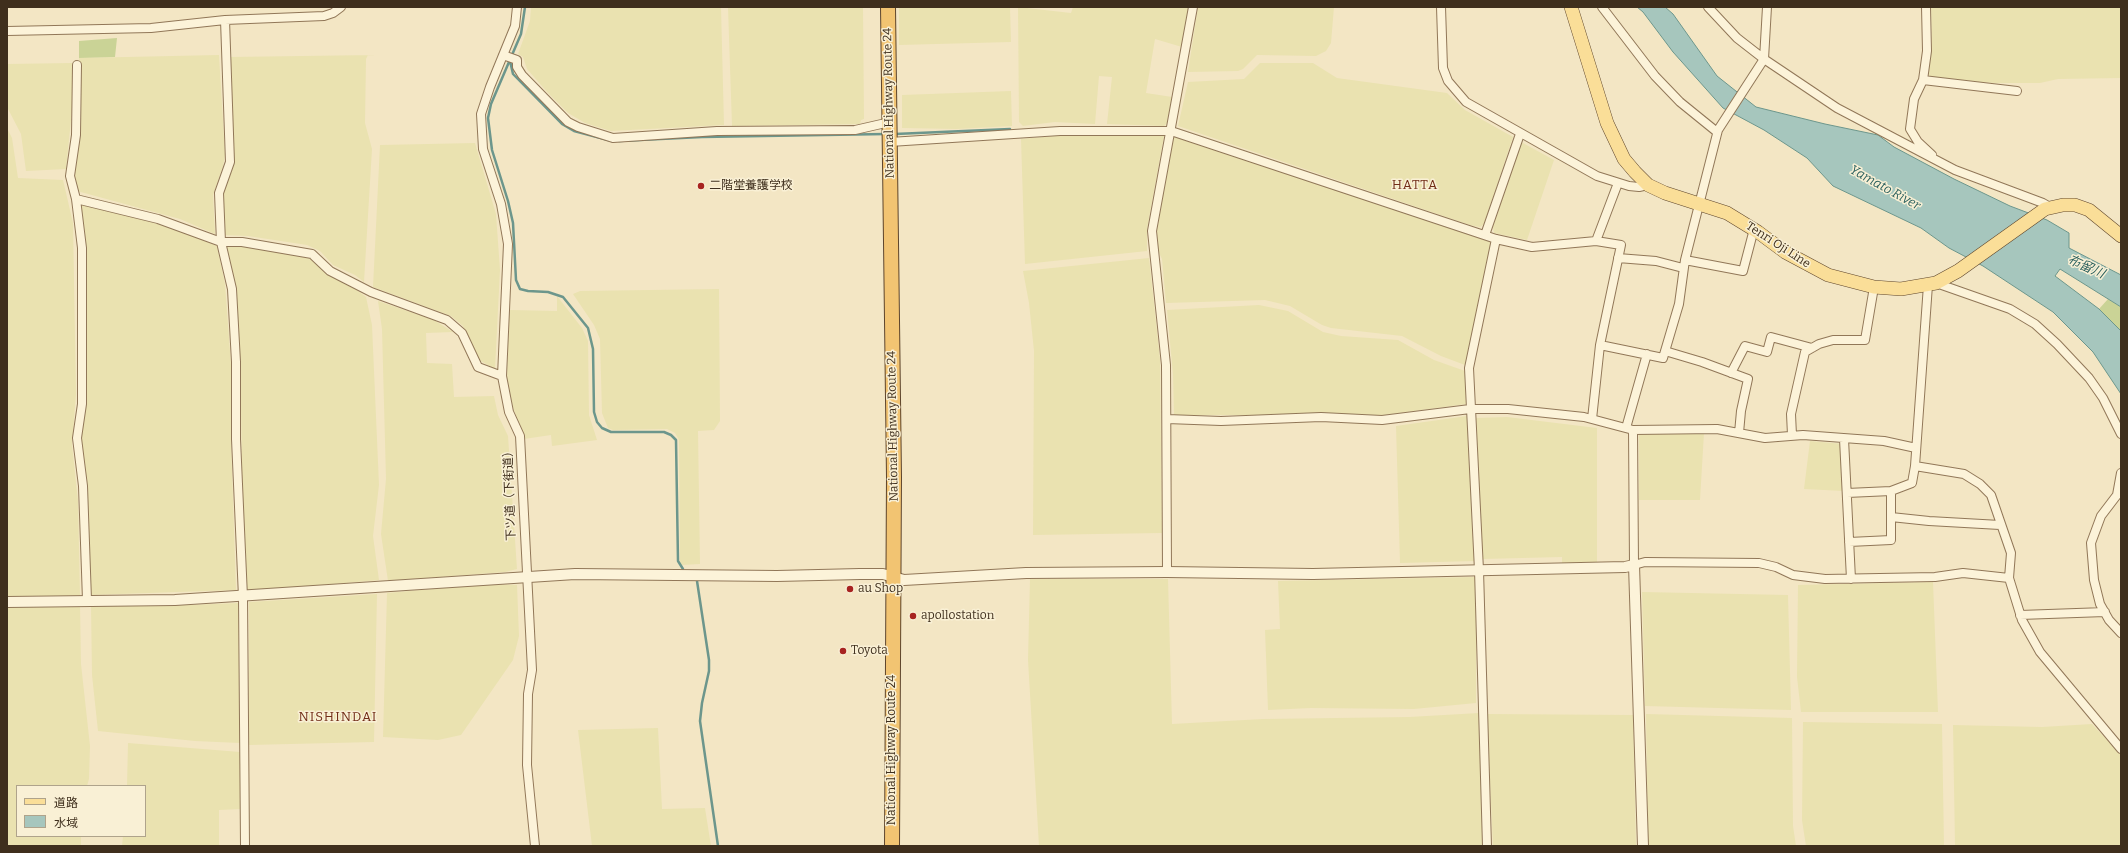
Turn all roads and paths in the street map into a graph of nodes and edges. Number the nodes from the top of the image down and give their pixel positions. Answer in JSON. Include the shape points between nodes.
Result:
{"nodes":[{"id":1,"x":341,"y":7,"type":"edge"},
{"id":2,"x":517,"y":7,"type":"edge"},
{"id":3,"x":888,"y":7,"type":"edge"},
{"id":4,"x":1193,"y":7,"type":"edge"},
{"id":5,"x":1441,"y":7,"type":"edge"},
{"id":6,"x":1571,"y":7,"type":"edge"},
{"id":7,"x":1602,"y":7,"type":"edge"},
{"id":8,"x":1708,"y":7,"type":"edge"},
{"id":9,"x":1767,"y":7,"type":"edge"},
{"id":10,"x":1926,"y":7,"type":"edge"},
{"id":11,"x":224,"y":20,"type":"junction"},
{"id":12,"x":7,"y":31,"type":"edge"},
{"id":13,"x":503,"y":55,"type":"junction"},
{"id":14,"x":1763,"y":60,"type":"junction"},
{"id":15,"x":77,"y":65,"type":"dead end"},
{"id":16,"x":1923,"y":80,"type":"junction"},
{"id":17,"x":2017,"y":91,"type":"dead end"},
{"id":18,"x":890,"y":122,"type":"junction"},
{"id":19,"x":1171,"y":130,"type":"junction"},
{"id":20,"x":1718,"y":131,"type":"junction"},
{"id":21,"x":1520,"y":134,"type":"junction"},
{"id":22,"x":890,"y":142,"type":"junction"},
{"id":23,"x":1937,"y":160,"type":"junction"},
{"id":24,"x":1618,"y":183,"type":"junction"},
{"id":25,"x":1648,"y":185,"type":"junction"},
{"id":26,"x":76,"y":199,"type":"junction"},
{"id":27,"x":1699,"y":203,"type":"junction"},
{"id":28,"x":2047,"y":208,"type":"junction"},
{"id":29,"x":1754,"y":229,"type":"junction"},
{"id":30,"x":1485,"y":235,"type":"junction"},
{"id":31,"x":2121,"y":236,"type":"edge"},
{"id":32,"x":1496,"y":239,"type":"junction"},
{"id":33,"x":1596,"y":241,"type":"junction"},
{"id":34,"x":221,"y":242,"type":"junction"},
{"id":35,"x":1618,"y":258,"type":"junction"},
{"id":36,"x":1684,"y":264,"type":"junction"},
{"id":37,"x":1932,"y":284,"type":"junction"},
{"id":38,"x":1874,"y":287,"type":"junction"},
{"id":39,"x":1600,"y":345,"type":"junction"},
{"id":40,"x":1812,"y":348,"type":"junction"},
{"id":41,"x":1665,"y":351,"type":"junction"},
{"id":42,"x":1647,"y":354,"type":"junction"},
{"id":43,"x":1731,"y":373,"type":"junction"},
{"id":44,"x":502,"y":376,"type":"junction"},
{"id":45,"x":1470,"y":409,"type":"junction"},
{"id":46,"x":1167,"y":419,"type":"junction"},
{"id":47,"x":1592,"y":419,"type":"junction"},
{"id":48,"x":1629,"y":429,"type":"junction"},
{"id":49,"x":1739,"y":433,"type":"junction"},
{"id":50,"x":2121,"y":434,"type":"edge"},
{"id":51,"x":1792,"y":435,"type":"junction"},
{"id":52,"x":1844,"y":439,"type":"junction"},
{"id":53,"x":1916,"y":448,"type":"junction"},
{"id":54,"x":1915,"y":466,"type":"junction"},
{"id":55,"x":2121,"y":473,"type":"edge"},
{"id":56,"x":1891,"y":491,"type":"junction"},
{"id":57,"x":1847,"y":493,"type":"junction"},
{"id":58,"x":1891,"y":517,"type":"junction"},
{"id":59,"x":2000,"y":525,"type":"junction"},
{"id":60,"x":1849,"y":542,"type":"junction"},
{"id":61,"x":1634,"y":565,"type":"junction"},
{"id":62,"x":1479,"y":570,"type":"junction"},
{"id":63,"x":1167,"y":572,"type":"junction"},
{"id":64,"x":527,"y":576,"type":"junction"},
{"id":65,"x":894,"y":578,"type":"junction"},
{"id":66,"x":1851,"y":578,"type":"junction"},
{"id":67,"x":2009,"y":578,"type":"junction"},
{"id":68,"x":243,"y":596,"type":"junction"},
{"id":69,"x":87,"y":600,"type":"junction"},
{"id":70,"x":7,"y":602,"type":"edge"},
{"id":71,"x":2105,"y":612,"type":"junction"},
{"id":72,"x":2020,"y":615,"type":"junction"},
{"id":73,"x":2121,"y":633,"type":"edge"},
{"id":74,"x":2121,"y":749,"type":"edge"},
{"id":75,"x":245,"y":846,"type":"edge"},
{"id":76,"x":535,"y":846,"type":"edge"},
{"id":77,"x":892,"y":846,"type":"edge"},
{"id":78,"x":1487,"y":846,"type":"edge"},
{"id":79,"x":1643,"y":846,"type":"edge"}],
"edges":[{"from":1,"to":11,"type":"street","via":[[324,16]]},
{"from":2,"to":13,"type":"street","name":"下ツ道（下街道）","via":[[515,26]]},
{"from":3,"to":18,"type":"highway","name":"National Highway Route 24"},
{"from":4,"to":19,"type":"street"},
{"from":5,"to":21,"type":"street","via":[[1443,68],[1448,81],[1466,102]]},
{"from":6,"to":25,"type":"main road","name":"Tenri Oji Line","via":[[1607,124],[1624,159]]},
{"from":7,"to":20,"type":"street","via":[[1655,76],[1680,102]]},
{"from":8,"to":14,"type":"street","via":[[1737,38]]},
{"from":9,"to":14,"type":"street"},
{"from":10,"to":16,"type":"street","via":[[1927,51]]},
{"from":11,"to":12,"type":"street","via":[[151,28]]},
{"from":11,"to":34,"type":"street","via":[[230,162],[219,193]]},
{"from":13,"to":18,"type":"street","via":[[516,60],[519,71],[560,116],[578,128],[613,138],[717,131],[855,130]]},
{"from":13,"to":44,"type":"street","name":"下ツ道（下街道）","via":[[481,114],[483,148],[501,204],[508,244]]},
{"from":14,"to":20,"type":"street"},
{"from":14,"to":23,"type":"street","via":[[1837,108]]},
{"from":15,"to":26,"type":"street","via":[[76,135],[70,176]]},
{"from":16,"to":17,"type":"street"},
{"from":16,"to":23,"type":"street","via":[[1914,99],[1910,130],[1918,142]]},
{"from":18,"to":22,"type":"highway","name":"National Highway Route 24"},
{"from":19,"to":22,"type":"street","via":[[1060,131]]},
{"from":19,"to":30,"type":"street"},
{"from":19,"to":46,"type":"street","via":[[1152,231],[1166,365]]},
{"from":20,"to":27,"type":"street"},
{"from":21,"to":24,"type":"street","via":[[1597,176]]},
{"from":21,"to":30,"type":"street"},
{"from":22,"to":65,"type":"highway","name":"National Highway Route 24"},
{"from":23,"to":28,"type":"street","via":[[1955,170],[2043,203]]},
{"from":24,"to":25,"type":"street","via":[[1639,187]]},
{"from":24,"to":33,"type":"street"},
{"from":25,"to":27,"type":"main road","name":"Tenri Oji Line"},
{"from":26,"to":34,"type":"street","via":[[158,219]]},
{"from":26,"to":69,"type":"street","via":[[82,263],[82,404],[77,438],[83,486]]},
{"from":27,"to":29,"type":"main road","name":"Tenri Oji Line","via":[[1727,213]]},
{"from":27,"to":36,"type":"street"},
{"from":28,"to":31,"type":"main road","via":[[2075,205],[2089,210]]},
{"from":28,"to":37,"type":"main road","name":"Tenri Oji Line","via":[[1958,271]]},
{"from":29,"to":36,"type":"street","via":[[1743,271]]},
{"from":29,"to":38,"type":"main road","name":"Tenri Oji Line","via":[[1785,252],[1822,272]]},
{"from":30,"to":32,"type":"street"},
{"from":32,"to":33,"type":"street","via":[[1532,247]]},
{"from":32,"to":45,"type":"street","via":[[1471,354]]},
{"from":33,"to":35,"type":"street","via":[[1621,245]]},
{"from":34,"to":44,"type":"street","via":[[242,242],[312,254],[330,271],[371,292],[447,320],[462,333],[478,367]]},
{"from":34,"to":68,"type":"street","via":[[232,289]]},
{"from":35,"to":36,"type":"street"},
{"from":35,"to":39,"type":"street"},
{"from":36,"to":41,"type":"street","via":[[1679,304]]},
{"from":37,"to":38,"type":"main road","name":"Tenri Oji Line","via":[[1901,288]]},
{"from":37,"to":50,"type":"street","via":[[2010,310],[2035,324],[2089,378],[2104,398]]},
{"from":37,"to":53,"type":"street"},
{"from":38,"to":40,"type":"street","via":[[1865,340],[1833,340]]},
{"from":39,"to":42,"type":"street"},
{"from":39,"to":47,"type":"street"},
{"from":40,"to":43,"type":"street","via":[[1771,337],[1767,352],[1745,346]]},
{"from":40,"to":51,"type":"street","via":[[1804,352],[1791,414]]},
{"from":41,"to":42,"type":"street","via":[[1663,358]]},
{"from":41,"to":43,"type":"street"},
{"from":42,"to":48,"type":"street"},
{"from":43,"to":49,"type":"street","via":[[1748,379]]},
{"from":44,"to":64,"type":"street","name":"下ツ道（下街道）","via":[[509,412],[520,436]]},
{"from":45,"to":46,"type":"street","via":[[1382,420],[1321,417],[1221,422]]},
{"from":45,"to":47,"type":"street","via":[[1508,409]]},
{"from":45,"to":62,"type":"street"},
{"from":46,"to":63,"type":"street"},
{"from":47,"to":48,"type":"street"},
{"from":48,"to":49,"type":"street","via":[[1698,428]]},
{"from":48,"to":61,"type":"street"},
{"from":49,"to":51,"type":"street","via":[[1765,438]]},
{"from":51,"to":52,"type":"street"},
{"from":52,"to":53,"type":"street","via":[[1884,441]]},
{"from":52,"to":57,"type":"street"},
{"from":53,"to":54,"type":"street"},
{"from":54,"to":56,"type":"street","via":[[1912,483]]},
{"from":54,"to":59,"type":"street","via":[[1971,477],[1990,495]]},
{"from":55,"to":71,"type":"street","via":[[2117,495],[2101,516],[2091,543],[2094,580],[2100,604]]},
{"from":56,"to":57,"type":"street"},
{"from":56,"to":58,"type":"street"},
{"from":57,"to":60,"type":"street"},
{"from":58,"to":59,"type":"street"},
{"from":58,"to":60,"type":"street","via":[[1891,540]]},
{"from":59,"to":67,"type":"street","via":[[2011,553]]},
{"from":60,"to":66,"type":"street"},
{"from":61,"to":62,"type":"street"},
{"from":61,"to":66,"type":"street","via":[[1645,562],[1759,563],[1810,578]]},
{"from":61,"to":79,"type":"street"},
{"from":62,"to":63,"type":"street","via":[[1265,574]]},
{"from":62,"to":78,"type":"street"},
{"from":63,"to":65,"type":"street","via":[[1026,573],[915,580]]},
{"from":64,"to":65,"type":"street","via":[[884,574]]},
{"from":64,"to":68,"type":"street"},
{"from":64,"to":76,"type":"street","name":"下ツ道（下街道）","via":[[532,670],[528,694],[527,765]]},
{"from":65,"to":77,"type":"highway","name":"National Highway Route 24"},
{"from":66,"to":67,"type":"street","via":[[1935,577],[1963,573]]},
{"from":67,"to":72,"type":"street"},
{"from":68,"to":69,"type":"street","via":[[175,600]]},
{"from":68,"to":75,"type":"street"},
{"from":69,"to":70,"type":"street"},
{"from":71,"to":72,"type":"street"},
{"from":71,"to":73,"type":"street"},
{"from":72,"to":74,"type":"street","via":[[2040,652]]}]}
